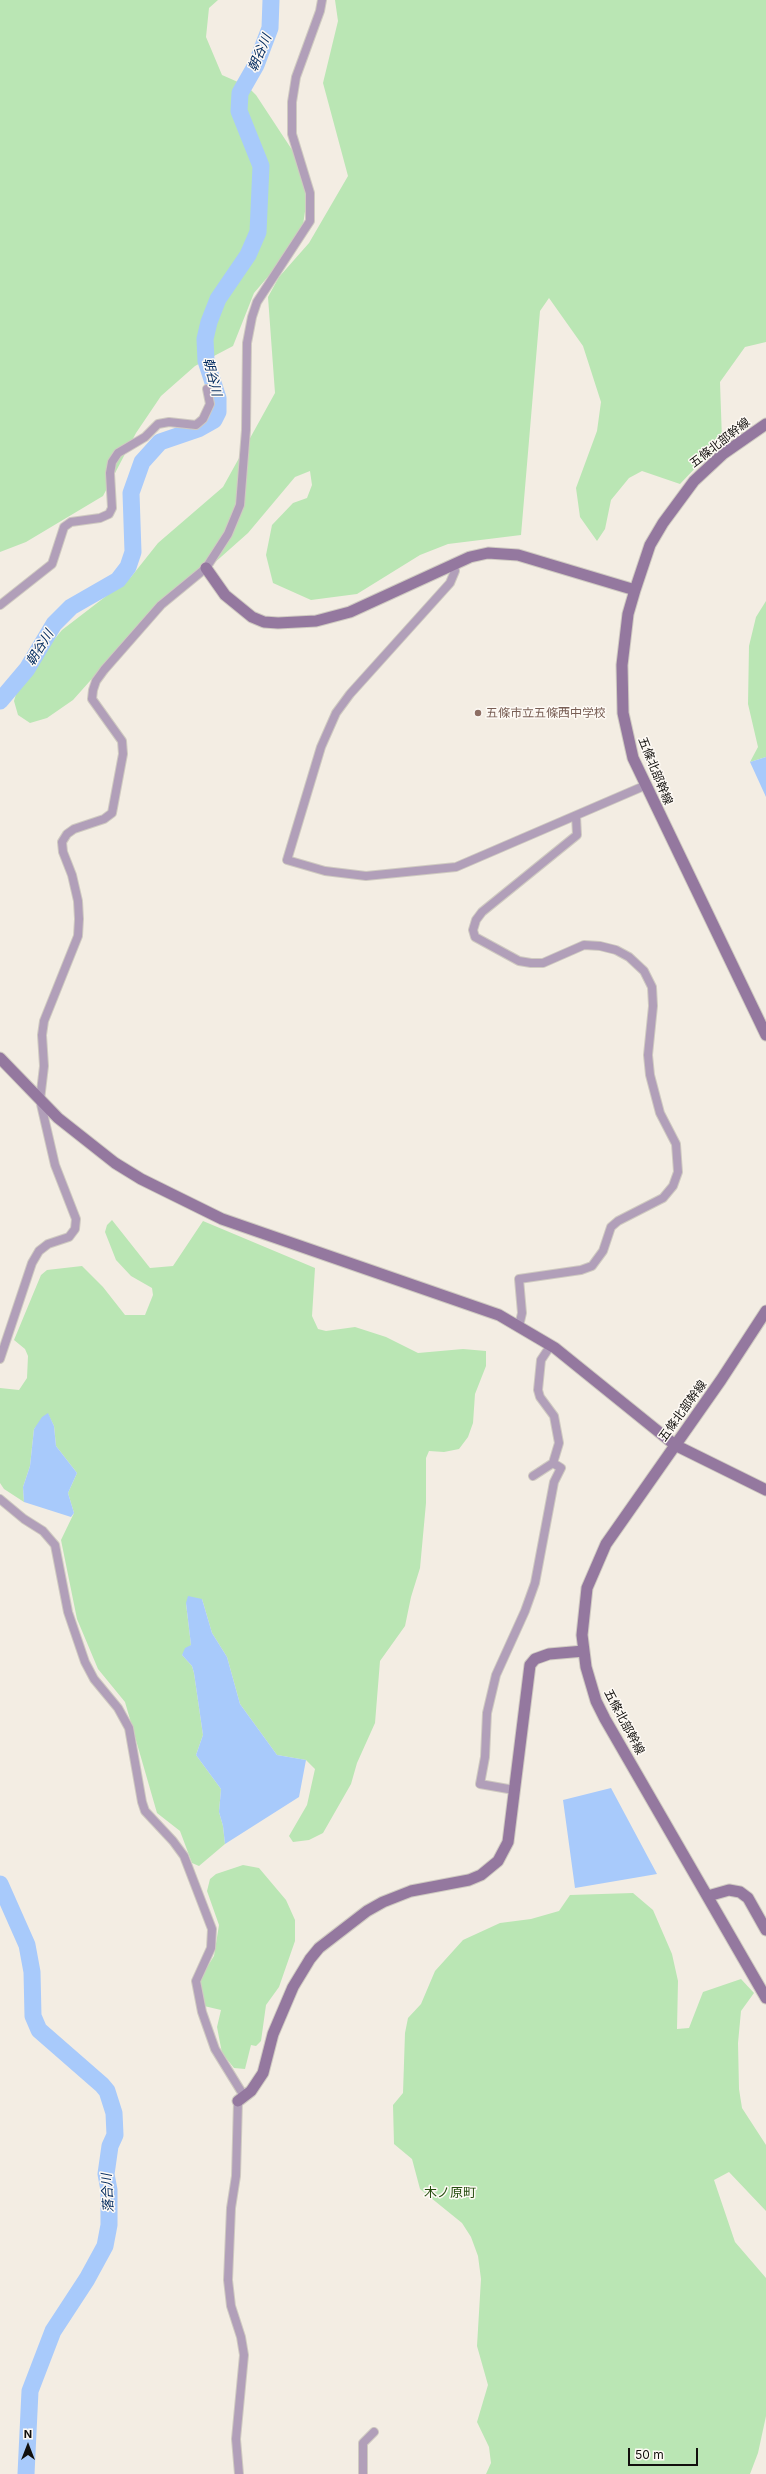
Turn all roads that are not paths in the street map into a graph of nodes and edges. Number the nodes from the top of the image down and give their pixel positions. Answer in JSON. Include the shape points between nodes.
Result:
{"nodes":[{"id":1,"x":322,"y":0,"type":"edge"},
{"id":2,"x":207,"y":389,"type":"dead end"},
{"id":3,"x":766,"y":424,"type":"edge"},
{"id":4,"x":454,"y":564,"type":"junction"},
{"id":5,"x":206,"y":568,"type":"junction"},
{"id":6,"x":635,"y":590,"type":"junction"},
{"id":7,"x":0,"y":604,"type":"edge"},
{"id":8,"x":644,"y":786,"type":"junction"},
{"id":9,"x":576,"y":816,"type":"junction"},
{"id":10,"x":766,"y":1035,"type":"edge"},
{"id":11,"x":0,"y":1058,"type":"edge"},
{"id":12,"x":40,"y":1100,"type":"junction"},
{"id":13,"x":766,"y":1311,"type":"edge"},
{"id":14,"x":520,"y":1326,"type":"junction"},
{"id":15,"x":551,"y":1345,"type":"junction"},
{"id":16,"x":0,"y":1359,"type":"edge"},
{"id":17,"x":674,"y":1445,"type":"junction"},
{"id":18,"x":553,"y":1464,"type":"junction"},
{"id":19,"x":533,"y":1476,"type":"dead end"},
{"id":20,"x":766,"y":1490,"type":"edge"},
{"id":21,"x":0,"y":1499,"type":"edge"},
{"id":22,"x":584,"y":1651,"type":"junction"},
{"id":23,"x":514,"y":1790,"type":"junction"},
{"id":24,"x":708,"y":1896,"type":"junction"},
{"id":25,"x":766,"y":1930,"type":"edge"},
{"id":26,"x":766,"y":1998,"type":"edge"},
{"id":27,"x":241,"y":2098,"type":"junction"},
{"id":28,"x":374,"y":2432,"type":"dead end"},
{"id":29,"x":239,"y":2474,"type":"edge"},
{"id":30,"x":363,"y":2474,"type":"edge"}],
"edges":[{"from":1,"to":5,"type":"street","via":[[296,77],[292,102],[292,134],[310,193],[310,221],[260,296],[252,317],[247,343],[246,430],[240,505],[228,534]]},
{"from":2,"to":7,"type":"street","via":[[210,404],[203,419],[196,425],[169,422],[158,424],[145,437],[118,453],[112,462],[110,473],[112,508],[109,514],[100,518],[75,521],[64,527],[52,564]]},
{"from":3,"to":6,"type":"street","name":"五條北部幹線","via":[[723,454],[676,502],[650,545]]},
{"from":4,"to":5,"type":"street","via":[[350,612],[316,620],[278,623],[264,622],[252,617],[225,595]]},
{"from":4,"to":6,"type":"street","via":[[479,554],[508,553]]},
{"from":4,"to":9,"type":"street","via":[[455,571],[450,583],[354,689],[336,713],[321,747],[287,860],[338,873],[366,876],[439,870],[480,858]]},
{"from":5,"to":12,"type":"street","via":[[161,605],[104,670],[92,690],[92,699],[122,741],[122,754],[112,813],[104,819],[74,829],[62,842],[78,900],[78,936],[44,1022],[44,1066]]},
{"from":6,"to":8,"type":"street","name":"五條北部幹線","via":[[624,642],[622,690],[626,734]]},
{"from":8,"to":9,"type":"street"},
{"from":8,"to":10,"type":"street","name":"五條北部幹線"},
{"from":9,"to":14,"type":"street","via":[[577,835],[482,912],[473,930],[475,937],[519,961],[531,963],[543,963],[584,946],[600,946],[629,957],[644,971],[652,993],[648,1055],[650,1075],[660,1113],[676,1144],[678,1172],[673,1186],[663,1198],[611,1227],[603,1251],[592,1266],[581,1270],[519,1279],[522,1313]]},
{"from":11,"to":12,"type":"street"},
{"from":12,"to":14,"type":"street","via":[[58,1118],[115,1163],[192,1206],[222,1219],[473,1304]]},
{"from":12,"to":16,"type":"street","via":[[56,1165],[76,1219],[75,1229],[69,1237],[48,1244],[39,1251],[32,1263]]},
{"from":13,"to":17,"type":"street","name":"五條北部幹線"},
{"from":14,"to":15,"type":"street"},
{"from":15,"to":17,"type":"street"},
{"from":15,"to":18,"type":"street","via":[[541,1360],[538,1390],[557,1427],[559,1443]]},
{"from":17,"to":20,"type":"street"},
{"from":17,"to":22,"type":"street","name":"五條北部幹線","via":[[606,1544],[592,1572],[582,1620]]},
{"from":18,"to":19,"type":"street"},
{"from":18,"to":23,"type":"street","via":[[561,1468],[554,1482],[534,1583],[525,1611],[496,1675],[487,1713],[480,1784]]},
{"from":21,"to":27,"type":"street","via":[[43,1531],[56,1545],[68,1612],[85,1662],[129,1728],[145,1811],[173,1840],[184,1856],[212,1929],[211,1948],[196,1981],[202,2012],[215,2049]]},
{"from":22,"to":23,"type":"street","via":[[549,1654],[535,1659],[530,1665]]},
{"from":22,"to":24,"type":"street","name":"五條北部幹線","via":[[590,1683],[605,1719]]},
{"from":23,"to":27,"type":"street","via":[[508,1842],[492,1868],[469,1880],[411,1891],[383,1902],[336,1934],[314,1954],[293,1987],[273,2034],[263,2073],[251,2091]]},
{"from":24,"to":25,"type":"street","via":[[729,1890],[740,1892],[748,1898]]},
{"from":24,"to":26,"type":"street","name":"五條北部幹線"},
{"from":27,"to":29,"type":"street","via":[[236,2176],[231,2208],[228,2280],[231,2306],[244,2355],[236,2439]]},
{"from":28,"to":30,"type":"street","via":[[363,2443]]}]}
